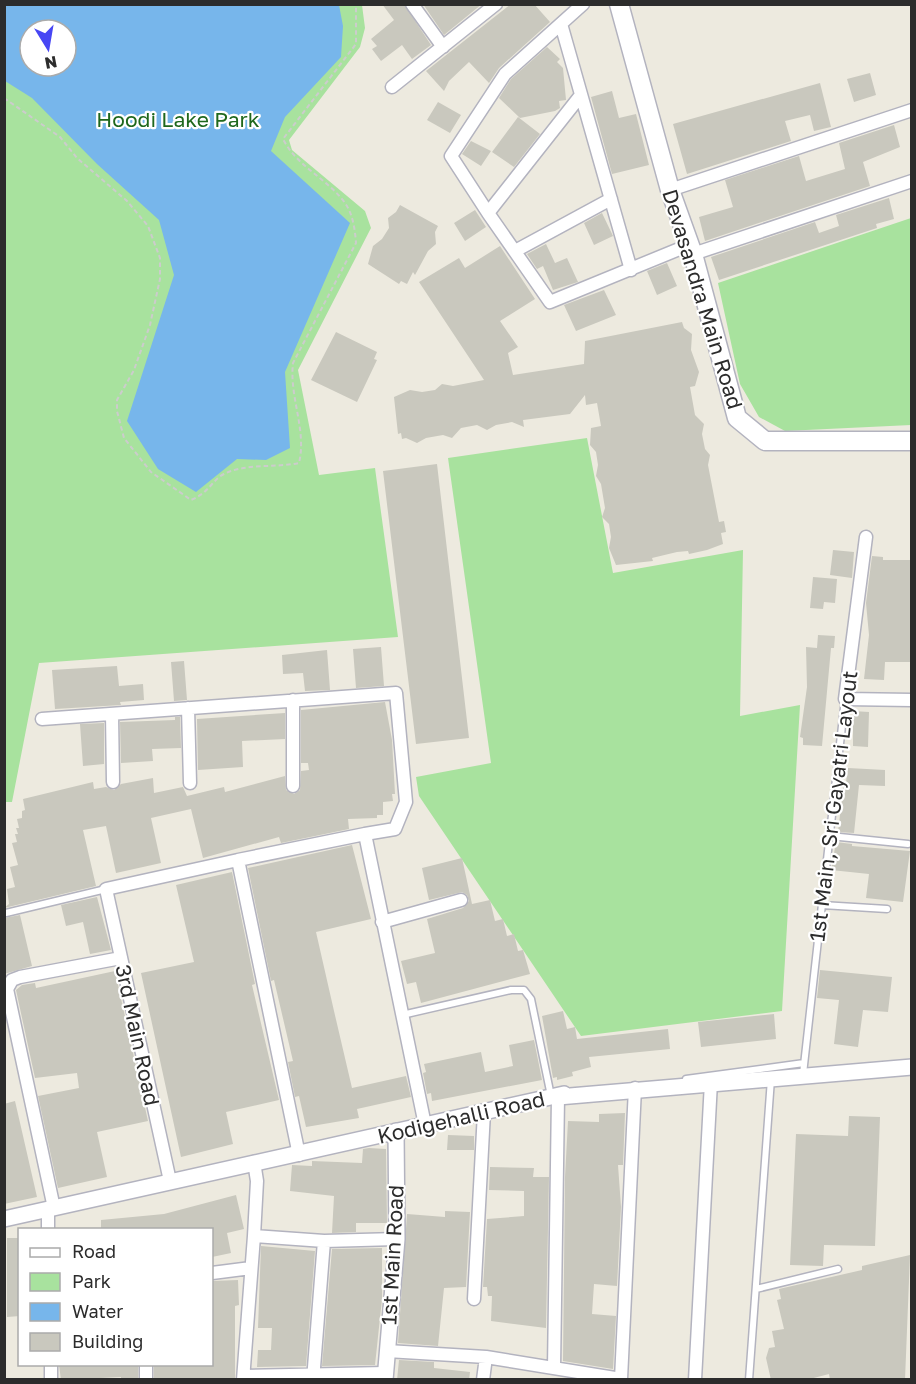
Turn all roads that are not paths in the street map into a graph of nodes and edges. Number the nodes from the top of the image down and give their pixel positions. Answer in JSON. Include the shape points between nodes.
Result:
{"nodes":[{"id":1,"x":412,"y":4,"type":"edge"},
{"id":2,"x":583,"y":4,"type":"edge"},
{"id":3,"x":619,"y":4,"type":"edge"},
{"id":4,"x":495,"y":5,"type":"edge"},
{"id":5,"x":561,"y":24,"type":"junction"},
{"id":6,"x":443,"y":47,"type":"junction"},
{"id":7,"x":392,"y":87,"type":"dead end"},
{"id":8,"x":581,"y":95,"type":"junction"},
{"id":9,"x":912,"y":110,"type":"edge"},
{"id":10,"x":912,"y":181,"type":"edge"},
{"id":11,"x":670,"y":190,"type":"junction"},
{"id":12,"x":610,"y":199,"type":"junction"},
{"id":13,"x":488,"y":213,"type":"junction"},
{"id":14,"x":691,"y":250,"type":"junction"},
{"id":15,"x":515,"y":251,"type":"junction"},
{"id":16,"x":631,"y":270,"type":"junction"},
{"id":17,"x":912,"y":441,"type":"edge"},
{"id":18,"x":866,"y":537,"type":"dead end"},
{"id":19,"x":845,"y":699,"type":"junction"},
{"id":20,"x":293,"y":700,"type":"junction"},
{"id":21,"x":912,"y":700,"type":"edge"},
{"id":22,"x":188,"y":708,"type":"junction"},
{"id":23,"x":112,"y":714,"type":"junction"},
{"id":24,"x":42,"y":719,"type":"dead end"},
{"id":25,"x":113,"y":782,"type":"dead end"},
{"id":26,"x":190,"y":783,"type":"dead end"},
{"id":27,"x":293,"y":786,"type":"dead end"},
{"id":28,"x":364,"y":834,"type":"junction"},
{"id":29,"x":830,"y":836,"type":"junction"},
{"id":30,"x":908,"y":844,"type":"dead end"},
{"id":31,"x":238,"y":860,"type":"junction"},
{"id":32,"x":106,"y":889,"type":"junction"},
{"id":33,"x":461,"y":900,"type":"dead end"},
{"id":34,"x":822,"y":905,"type":"junction"},
{"id":35,"x":887,"y":909,"type":"dead end"},
{"id":36,"x":6,"y":913,"type":"edge"},
{"id":37,"x":382,"y":922,"type":"junction"},
{"id":38,"x":121,"y":958,"type":"junction"},
{"id":39,"x":401,"y":1015,"type":"junction"},
{"id":40,"x":912,"y":1067,"type":"edge"},
{"id":41,"x":803,"y":1068,"type":"junction"},
{"id":42,"x":771,"y":1078,"type":"junction"},
{"id":43,"x":711,"y":1082,"type":"junction"},
{"id":44,"x":635,"y":1088,"type":"junction"},
{"id":45,"x":555,"y":1097,"type":"junction"},
{"id":46,"x":484,"y":1112,"type":"junction"},
{"id":47,"x":425,"y":1125,"type":"junction"},
{"id":48,"x":396,"y":1131,"type":"junction"},
{"id":49,"x":299,"y":1155,"type":"junction"},
{"id":50,"x":254,"y":1162,"type":"junction"},
{"id":51,"x":170,"y":1181,"type":"junction"},
{"id":52,"x":51,"y":1208,"type":"junction"},
{"id":53,"x":4,"y":1219,"type":"edge"},
{"id":54,"x":48,"y":1228,"type":"edge"},
{"id":55,"x":254,"y":1236,"type":"junction"},
{"id":56,"x":397,"y":1239,"type":"junction"},
{"id":57,"x":324,"y":1241,"type":"junction"},
{"id":58,"x":252,"y":1268,"type":"junction"},
{"id":59,"x":838,"y":1269,"type":"dead end"},
{"id":60,"x":213,"y":1273,"type":"edge"},
{"id":61,"x":756,"y":1289,"type":"junction"},
{"id":62,"x":474,"y":1299,"type":"dead end"},
{"id":63,"x":387,"y":1351,"type":"junction"},
{"id":64,"x":486,"y":1357,"type":"junction"},
{"id":65,"x":554,"y":1368,"type":"junction"},
{"id":66,"x":385,"y":1376,"type":"edge"},
{"id":67,"x":313,"y":1377,"type":"edge"},
{"id":68,"x":244,"y":1378,"type":"edge"},
{"id":69,"x":621,"y":1379,"type":"edge"},
{"id":70,"x":483,"y":1380,"type":"edge"},
{"id":71,"x":695,"y":1380,"type":"edge"},
{"id":72,"x":749,"y":1380,"type":"edge"}],
"edges":[{"from":1,"to":6,"type":"street"},
{"from":2,"to":5,"type":"street"},
{"from":3,"to":11,"type":"main road","name":"Devasandra Main Road"},
{"from":4,"to":6,"type":"street"},
{"from":5,"to":8,"type":"street"},
{"from":5,"to":13,"type":"street","via":[[505,75],[451,156]]},
{"from":6,"to":7,"type":"street"},
{"from":8,"to":12,"type":"street"},
{"from":8,"to":13,"type":"street"},
{"from":9,"to":11,"type":"street"},
{"from":10,"to":14,"type":"street"},
{"from":11,"to":14,"type":"main road","name":"Devasandra Main Road"},
{"from":12,"to":15,"type":"street"},
{"from":12,"to":16,"type":"street"},
{"from":13,"to":15,"type":"street"},
{"from":14,"to":16,"type":"street"},
{"from":14,"to":17,"type":"main road","name":"Devasandra Main Road","via":[[737,418],[765,441]]},
{"from":15,"to":16,"type":"street","via":[[550,302]]},
{"from":18,"to":19,"type":"street","name":"1st Main, Sri Gayatri Layout"},
{"from":19,"to":21,"type":"street"},
{"from":19,"to":29,"type":"lane","name":"1st Main, Sri Gayatri Layout"},
{"from":20,"to":22,"type":"street"},
{"from":20,"to":27,"type":"street"},
{"from":20,"to":28,"type":"street","via":[[396,693],[406,802],[395,829]]},
{"from":22,"to":23,"type":"street"},
{"from":22,"to":26,"type":"street"},
{"from":23,"to":24,"type":"street"},
{"from":23,"to":25,"type":"street"},
{"from":28,"to":31,"type":"street"},
{"from":28,"to":37,"type":"street"},
{"from":29,"to":30,"type":"lane"},
{"from":29,"to":34,"type":"lane","name":"1st Main, Sri Gayatri Layout"},
{"from":31,"to":32,"type":"street"},
{"from":31,"to":49,"type":"street"},
{"from":32,"to":36,"type":"lane"},
{"from":32,"to":38,"type":"street","name":"3rd Main Road"},
{"from":33,"to":37,"type":"street"},
{"from":34,"to":35,"type":"lane"},
{"from":34,"to":41,"type":"lane","name":"1st Main, Sri Gayatri Layout"},
{"from":37,"to":39,"type":"street"},
{"from":38,"to":51,"type":"street","name":"3rd Main Road"},
{"from":38,"to":52,"type":"street","via":[[20,977],[12,980],[7,989]]},
{"from":39,"to":45,"type":"lane","via":[[524,990],[531,999]]},
{"from":39,"to":47,"type":"street"},
{"from":40,"to":41,"type":"street","name":"Kodigehalli Road"},
{"from":41,"to":42,"type":"street","name":"Kodigehalli Road"},
{"from":41,"to":45,"type":"lane"},
{"from":42,"to":43,"type":"street","name":"Kodigehalli Road"},
{"from":42,"to":61,"type":"lane"},
{"from":43,"to":44,"type":"street","name":"Kodigehalli Road"},
{"from":43,"to":71,"type":"street"},
{"from":44,"to":45,"type":"street","name":"Kodigehalli Road"},
{"from":44,"to":69,"type":"street"},
{"from":45,"to":46,"type":"street","name":"Kodigehalli Road"},
{"from":45,"to":65,"type":"street"},
{"from":46,"to":47,"type":"street","name":"Kodigehalli Road"},
{"from":46,"to":62,"type":"street"},
{"from":47,"to":48,"type":"street","name":"Kodigehalli Road"},
{"from":48,"to":49,"type":"street","name":"Kodigehalli Road"},
{"from":48,"to":56,"type":"street","name":"1st Main Road"},
{"from":49,"to":50,"type":"street","name":"Kodigehalli Road"},
{"from":50,"to":51,"type":"street","name":"Kodigehalli Road"},
{"from":50,"to":55,"type":"street"},
{"from":51,"to":52,"type":"street","name":"Kodigehalli Road"},
{"from":52,"to":53,"type":"street","name":"Kodigehalli Road"},
{"from":52,"to":54,"type":"street"},
{"from":55,"to":57,"type":"street"},
{"from":55,"to":58,"type":"street"},
{"from":56,"to":57,"type":"street"},
{"from":56,"to":63,"type":"street","name":"1st Main Road"},
{"from":57,"to":67,"type":"street"},
{"from":58,"to":60,"type":"street"},
{"from":58,"to":68,"type":"street"},
{"from":59,"to":61,"type":"lane"},
{"from":61,"to":72,"type":"lane"},
{"from":63,"to":64,"type":"street"},
{"from":63,"to":66,"type":"street","name":"1st Main Road"},
{"from":64,"to":65,"type":"street"},
{"from":64,"to":70,"type":"street"},
{"from":65,"to":69,"type":"street"},
{"from":66,"to":67,"type":"street"},
{"from":67,"to":68,"type":"street"}]}
